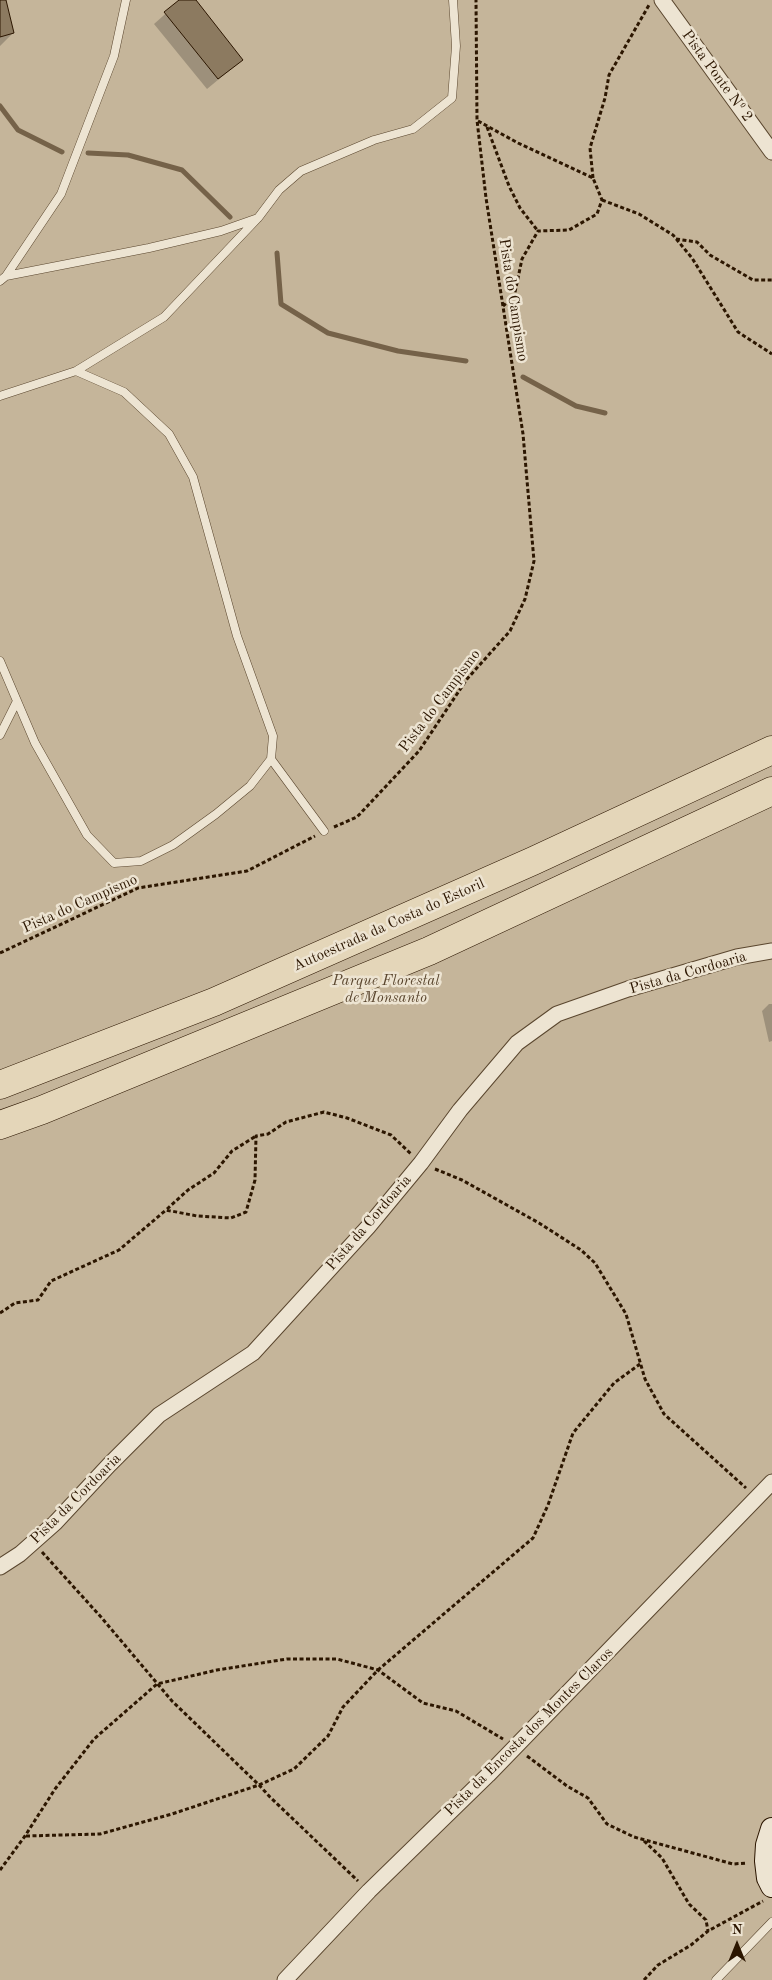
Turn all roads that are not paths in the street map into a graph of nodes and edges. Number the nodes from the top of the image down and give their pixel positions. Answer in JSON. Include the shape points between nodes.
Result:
{"nodes":[{"id":1,"x":126,"y":0,"type":"edge"},
{"id":2,"x":453,"y":0,"type":"edge"},
{"id":3,"x":662,"y":0,"type":"edge"},
{"id":4,"x":772,"y":152,"type":"edge"},
{"id":5,"x":258,"y":218,"type":"junction"},
{"id":6,"x":3,"y":278,"type":"edge"},
{"id":7,"x":76,"y":371,"type":"junction"},
{"id":8,"x":0,"y":396,"type":"edge"},
{"id":9,"x":0,"y":661,"type":"edge"},
{"id":10,"x":17,"y":700,"type":"junction"},
{"id":11,"x":0,"y":735,"type":"edge"},
{"id":12,"x":772,"y":750,"type":"edge"},
{"id":13,"x":271,"y":759,"type":"junction"},
{"id":14,"x":772,"y":791,"type":"edge"},
{"id":15,"x":324,"y":831,"type":"road end"},
{"id":16,"x":772,"y":951,"type":"edge"},
{"id":17,"x":6,"y":1081,"type":"edge"},
{"id":18,"x":0,"y":1125,"type":"edge"},
{"id":19,"x":772,"y":1482,"type":"edge"},
{"id":20,"x":0,"y":1567,"type":"edge"},
{"id":21,"x":772,"y":1829,"type":"edge"},
{"id":22,"x":769,"y":1892,"type":"edge"},
{"id":23,"x":772,"y":1922,"type":"edge"},
{"id":24,"x":285,"y":1980,"type":"edge"},
{"id":25,"x":716,"y":1980,"type":"edge"}],
"edges":[{"from":1,"to":6,"type":"lane","via":[[114,56],[61,194]]},
{"from":2,"to":5,"type":"lane","via":[[456,46],[452,98],[413,129],[374,140],[301,172],[279,190]]},
{"from":3,"to":4,"type":"street","name":"Pista Ponte Nº 2"},
{"from":5,"to":6,"type":"lane","via":[[221,231],[149,248]]},
{"from":5,"to":7,"type":"lane","via":[[164,317]]},
{"from":7,"to":8,"type":"lane"},
{"from":7,"to":13,"type":"lane","via":[[124,392],[169,434],[193,477],[237,636],[273,736]]},
{"from":9,"to":10,"type":"lane"},
{"from":10,"to":11,"type":"lane"},
{"from":10,"to":13,"type":"lane","via":[[35,743],[87,835],[114,862],[141,861],[173,845],[250,786]]},
{"from":12,"to":17,"type":"highway","name":"Autoestrada da Costa do Estoril","via":[[533,861],[214,1002]]},
{"from":13,"to":15,"type":"lane"},
{"from":14,"to":18,"type":"highway","via":[[428,950],[51,1107]]},
{"from":16,"to":20,"type":"street","name":"Pista da Cordoaria","via":[[737,957],[557,1014],[517,1043],[368,1227],[253,1353],[159,1415],[56,1523]]},
{"from":19,"to":24,"type":"street","name":"Pista da Encosta dos Montes Claros"},
{"from":21,"to":22,"type":"street","via":[[766,1861]]},
{"from":23,"to":25,"type":"lane"}]}
